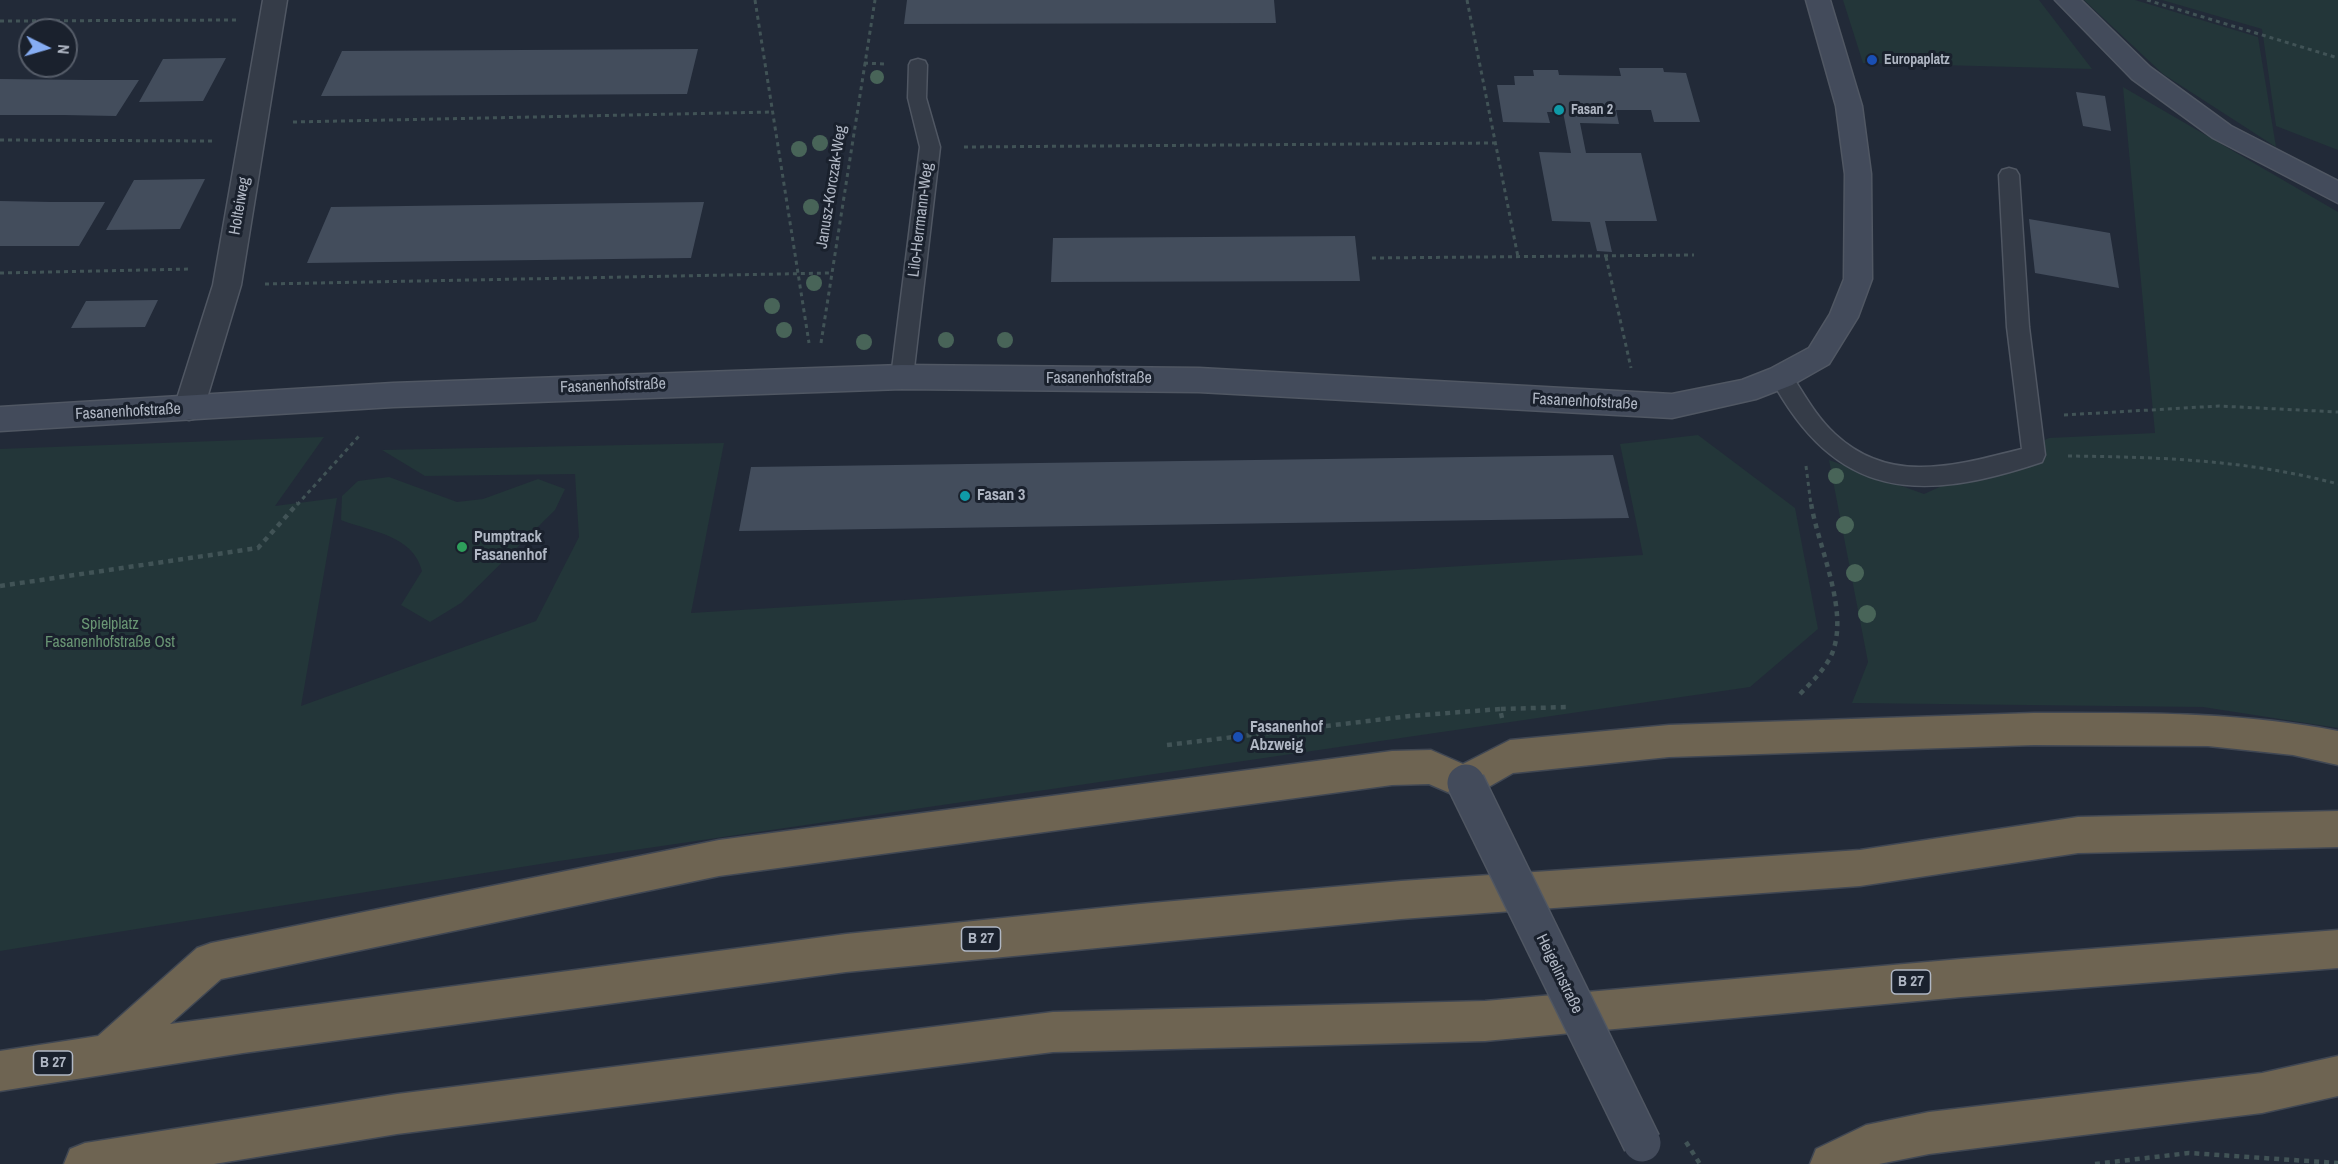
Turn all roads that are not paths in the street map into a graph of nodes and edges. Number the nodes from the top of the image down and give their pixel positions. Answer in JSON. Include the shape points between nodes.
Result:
{"nodes":[{"id":1,"x":1818,"y":0,"type":"edge"},
{"id":2,"x":2067,"y":0,"type":"edge"},
{"id":3,"x":274,"y":10,"type":"edge"},
{"id":4,"x":918,"y":64,"type":"dead end"},
{"id":5,"x":2009,"y":175,"type":"dead end"},
{"id":6,"x":2338,"y":193,"type":"edge"},
{"id":7,"x":902,"y":377,"type":"junction"},
{"id":8,"x":1781,"y":377,"type":"junction"},
{"id":9,"x":189,"y":408,"type":"junction"},
{"id":10,"x":0,"y":419,"type":"edge"},
{"id":11,"x":2338,"y":748,"type":"edge"},
{"id":12,"x":1466,"y":783,"type":"junction"},
{"id":13,"x":2338,"y":829,"type":"edge"},
{"id":14,"x":2338,"y":949,"type":"edge"},
{"id":15,"x":107,"y":1054,"type":"junction"},
{"id":16,"x":0,"y":1071,"type":"edge"},
{"id":17,"x":2338,"y":1076,"type":"edge"},
{"id":18,"x":213,"y":1143,"type":"junction"},
{"id":19,"x":1658,"y":1147,"type":"edge"},
{"id":20,"x":85,"y":1164,"type":"edge"},
{"id":21,"x":248,"y":1164,"type":"edge"},
{"id":22,"x":1832,"y":1164,"type":"edge"}],
"edges":[{"from":1,"to":8,"type":"street","name":"Fasanenhofstraße","via":[[1849,106],[1858,174],[1858,279],[1843,317],[1819,356]]},
{"from":2,"to":6,"type":"street","via":[[2141,73],[2222,132]]},
{"from":3,"to":9,"type":"street","name":"Holteiweg","via":[[228,277]]},
{"from":4,"to":7,"type":"lane","name":"Lilo-Herrmann-Weg","via":[[917,98],[930,147]]},
{"from":5,"to":8,"type":"lane","via":[[2018,327],[2034,455],[1916,478],[1883,472],[1827,440]]},
{"from":7,"to":8,"type":"street","name":"Fasanenhofstraße","via":[[1199,380],[1672,406],[1745,391]]},
{"from":7,"to":9,"type":"street","name":"Fasanenhofstraße","via":[[393,395]]},
{"from":9,"to":10,"type":"street","name":"Fasanenhofstraße"},
{"from":11,"to":12,"type":"highway","via":[[2208,730],[2034,729],[1669,741],[1510,757]]},
{"from":12,"to":15,"type":"highway","via":[[1431,767],[1392,768],[707,860],[211,962]]},
{"from":12,"to":19,"type":"street","name":"Heigelinstraße","bridge":true},
{"from":13,"to":15,"type":"highway","number":"B 27","via":[[2078,835],[1860,868],[1401,900],[1140,923],[846,953]]},
{"from":14,"to":18,"type":"highway","number":"B 27","via":[[1485,1021],[1053,1032],[397,1114]]},
{"from":15,"to":16,"type":"highway","number":"B 27"},
{"from":17,"to":22,"type":"highway","via":[[2262,1093],[1929,1133],[1866,1146]]},
{"from":18,"to":20,"type":"highway","number":"B 27"},
{"from":18,"to":21,"type":"highway"}]}
